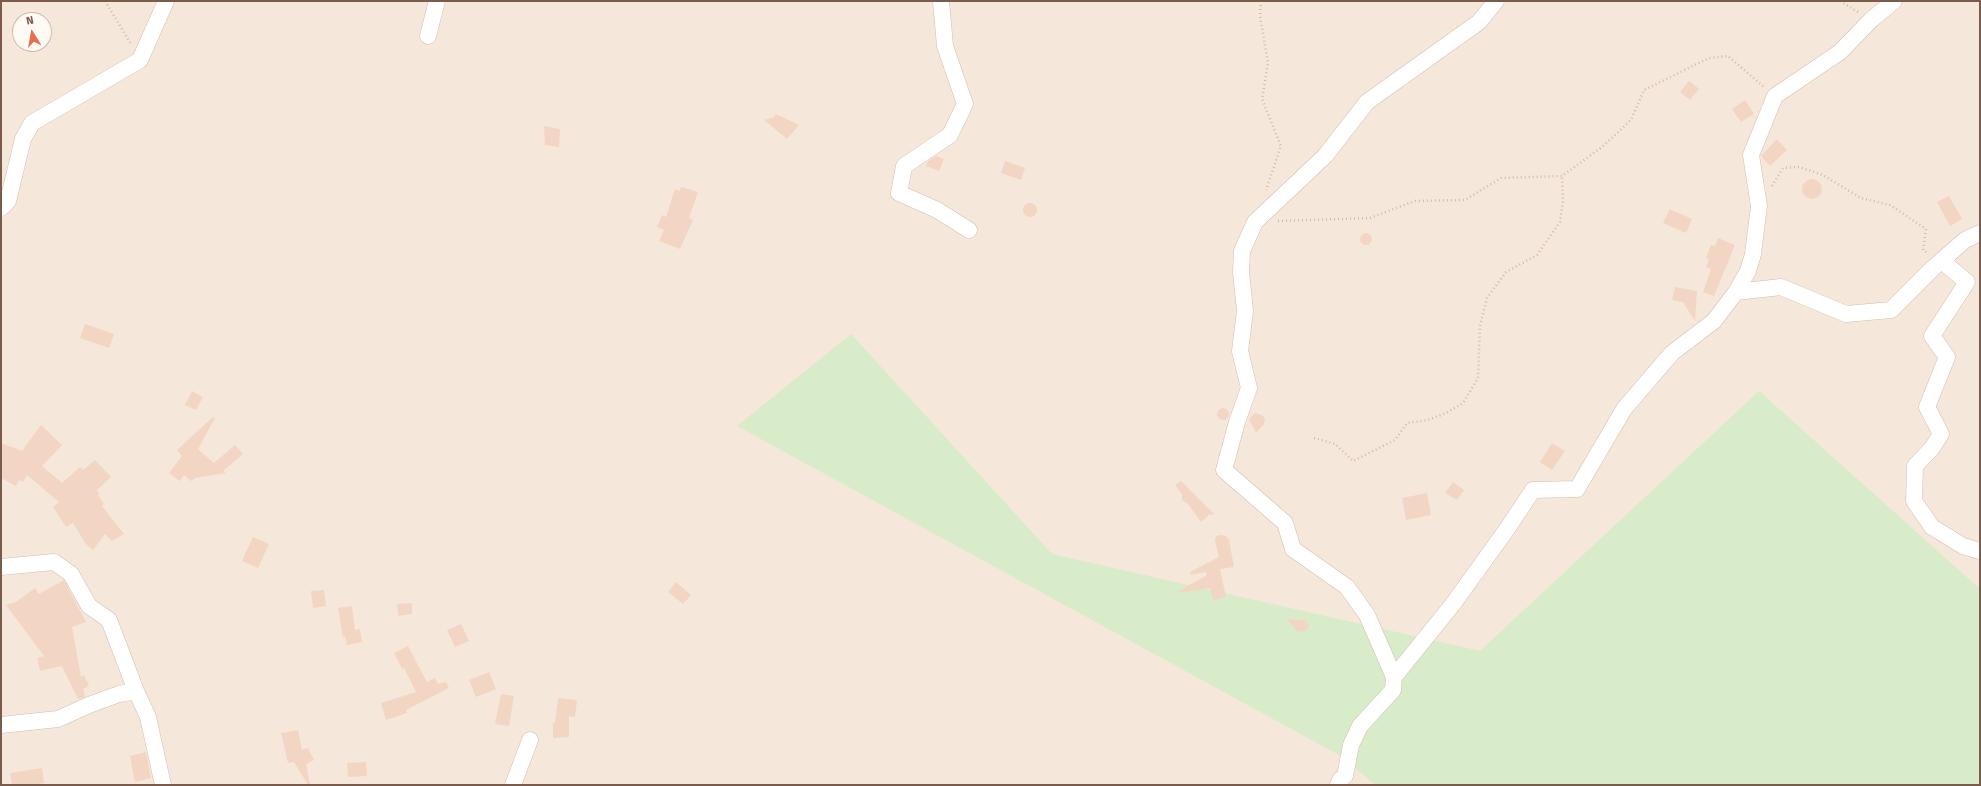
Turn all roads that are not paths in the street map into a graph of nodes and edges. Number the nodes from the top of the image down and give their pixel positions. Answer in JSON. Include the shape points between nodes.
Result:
{"nodes":[{"id":1,"x":166,"y":1,"type":"edge"},
{"id":2,"x":438,"y":1,"type":"edge"},
{"id":3,"x":941,"y":1,"type":"edge"},
{"id":4,"x":1496,"y":1,"type":"edge"},
{"id":5,"x":1894,"y":1,"type":"edge"},
{"id":6,"x":428,"y":36,"type":"dead end"},
{"id":7,"x":1,"y":208,"type":"edge"},
{"id":8,"x":969,"y":230,"type":"dead end"},
{"id":9,"x":1980,"y":233,"type":"edge"},
{"id":10,"x":1942,"y":261,"type":"junction"},
{"id":11,"x":1736,"y":292,"type":"junction"},
{"id":12,"x":1980,"y":552,"type":"edge"},
{"id":13,"x":1,"y":567,"type":"edge"},
{"id":14,"x":1394,"y":677,"type":"junction"},
{"id":15,"x":136,"y":691,"type":"junction"},
{"id":16,"x":1,"y":725,"type":"edge"},
{"id":17,"x":530,"y":740,"type":"dead end"},
{"id":18,"x":163,"y":785,"type":"edge"},
{"id":19,"x":513,"y":785,"type":"edge"},
{"id":20,"x":1338,"y":785,"type":"edge"}],
"edges":[{"from":1,"to":7,"type":"street","via":[[140,60],[32,123],[23,139],[8,201]]},
{"from":2,"to":6,"type":"street"},
{"from":3,"to":8,"type":"street","via":[[945,46],[965,104],[950,135],[904,166],[899,193],[937,210]]},
{"from":4,"to":14,"type":"street","via":[[1479,22],[1367,102],[1325,156],[1255,222],[1242,251],[1241,272],[1245,311],[1240,351],[1249,388],[1224,470],[1285,523],[1293,549],[1347,587],[1367,615]]},
{"from":5,"to":11,"type":"street","via":[[1840,52],[1776,96],[1751,155],[1759,206],[1753,254],[1748,271]]},
{"from":9,"to":10,"type":"street","via":[[1965,240]]},
{"from":10,"to":11,"type":"street","via":[[1891,310],[1846,314],[1781,287]]},
{"from":10,"to":12,"type":"street","via":[[1967,282],[1932,336],[1948,357],[1927,406],[1941,434],[1932,448],[1914,466],[1914,501],[1932,527],[1963,546]]},
{"from":11,"to":14,"type":"street","via":[[1714,321],[1672,353],[1624,409],[1577,489],[1533,490],[1453,604]]},
{"from":13,"to":15,"type":"street","via":[[54,562],[71,574],[89,606],[109,620]]},
{"from":14,"to":20,"type":"street","via":[[1393,690],[1360,726],[1351,745],[1345,776]]},
{"from":15,"to":16,"type":"street","via":[[104,699],[58,719]]},
{"from":15,"to":18,"type":"street","via":[[148,717]]},
{"from":17,"to":19,"type":"street"}]}
